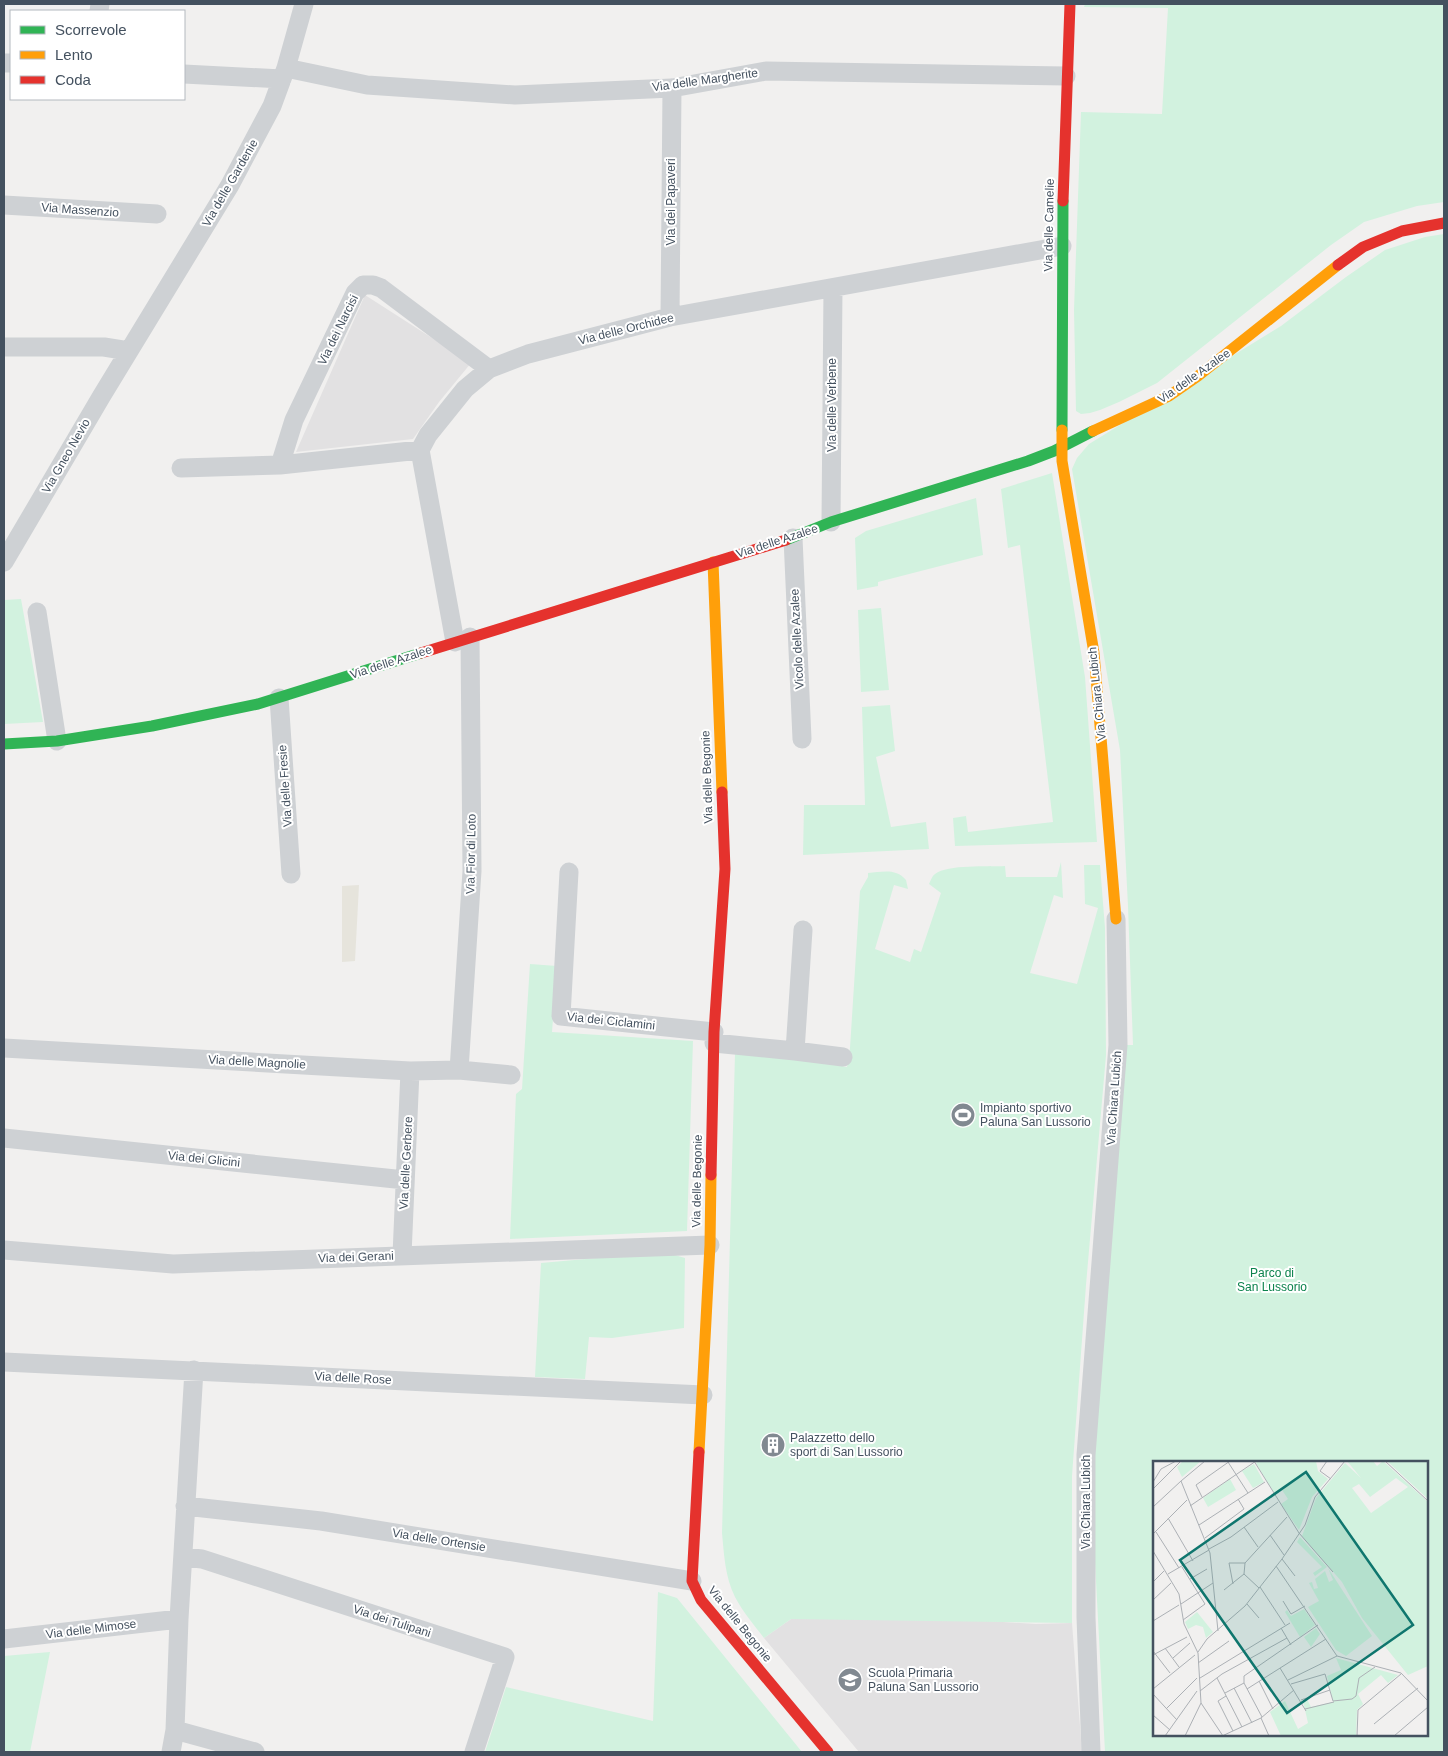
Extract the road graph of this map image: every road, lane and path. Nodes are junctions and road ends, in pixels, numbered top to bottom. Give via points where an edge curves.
1 (304, 4) edge
2 (1070, 4) edge
3 (185, 74) edge
4 (284, 74) junction
5 (1066, 76) junction
6 (672, 88) junction
7 (4, 205) edge
8 (157, 214) dead end
9 (1444, 223) edge
10 (1062, 246) junction
11 (833, 288) junction
12 (670, 316) junction
13 (4, 347) edge
14 (129, 351) junction
15 (489, 370) junction
16 (1062, 446) junction
17 (420, 450) junction
18 (280, 464) junction
19 (182, 468) dead end
20 (831, 522) junction
21 (793, 538) junction
22 (4, 562) edge
23 (713, 562) junction
24 (37, 612) dead end
25 (463, 639) junction
26 (278, 698) junction
27 (802, 739) dead end
28 (57, 742) junction
29 (4, 744) edge
30 (569, 872) dead end
31 (291, 874) dead end
32 (1116, 919) joint
33 (803, 930) dead end
34 (714, 1038) junction
35 (4, 1048) edge
36 (795, 1050) junction
37 (844, 1057) dead end
38 (459, 1070) junction
39 (410, 1071) junction
40 (511, 1075) dead end
41 (4, 1138) edge
42 (405, 1180) junction
43 (710, 1245) junction
44 (4, 1250) edge
45 (402, 1255) junction
46 (4, 1362) edge
47 (194, 1370) junction
48 (703, 1395) junction
49 (186, 1506) junction
50 (183, 1557) junction
51 (692, 1581) junction
52 (179, 1619) junction
53 (4, 1640) edge
54 (175, 1730) junction
55 (172, 1752) edge
56 (255, 1752) edge
57 (474, 1752) edge
58 (828, 1752) edge
59 (1091, 1752) edge

1 - 4 street, Via delle Gardenie
2 - 5 street, Via delle Camelie
3 - 4 street, Via delle Margherite
4 - 6 street, Via delle Margherite via 367,85 515,95
4 - 14 street, Via delle Gardenie via 272,106 230,185
5 - 6 street, Via delle Margherite via 766,71
5 - 10 street, Via delle Camelie
6 - 12 street, Via dei Papaveri
7 - 8 street, Via Massenzio
9 - 16 street, Via delle Azalee via 1402,231 1363,247 1169,396
10 - 11 street, Via delle Orchidee
10 - 16 street, Via delle Camelie
11 - 12 street, Via delle Orchidee
11 - 20 street, Via delle Verbene
12 - 15 street, Via delle Orchidee via 528,354
13 - 14 street via 104,347
14 - 22 street, Via Gneo Nevio
15 - 17 street, Via delle Orchidee via 466,389 428,435
15 - 18 street, Via dei Narcisi via 380,288 363,285 355,293 294,420
16 - 20 street, Via delle Azalee via 1028,461
16 - 32 street, Via Chiara Lubich via 1094,653
17 - 18 street
17 - 25 street
18 - 19 street
20 - 21 street, Via delle Azalee
21 - 23 street, Via delle Azalee
21 - 27 street, Vicolo delle Azalee
23 - 25 street, Via delle Azalee
23 - 34 street, Via delle Begonie via 725,869
24 - 28 street
25 - 26 street, Via delle Azalee
25 - 38 street, Via Fior di Loto via 472,871
26 - 28 street, Via delle Azalee via 162,724
26 - 31 street, Via delle Fresie
28 - 29 street, Via delle Azalee
30 - 34 street, Via dei Ciclamini via 561,1016
32 - 59 street, Via Chiara Lubich via 1118,1045 1086,1455 1086,1617
33 - 36 street
34 - 36 street, Via dei Ciclamini
34 - 43 street, Via delle Begonie
35 - 39 street, Via delle Magnolie
36 - 37 street, Via dei Ciclamini
38 - 39 street, Via delle Magnolie
38 - 40 street, Via delle Magnolie
39 - 42 street, Via delle Gerbere
41 - 42 street, Via dei Glicini
42 - 45 street, Via delle Gerbere
43 - 45 street, Via dei Gerani
43 - 48 street, Via delle Begonie
44 - 45 street, Via dei Gerani via 173,1264
46 - 47 street, Via delle Rose
47 - 48 street, Via delle Rose
47 - 49 street
48 - 51 street, Via delle Begonie
49 - 50 street
49 - 51 street, Via delle Ortensie via 321,1520
50 - 52 street
50 - 57 street, Via dei Tulipani via 202,1559 505,1657
51 - 58 street, Via delle Begonie via 701,1600
52 - 53 street, Via delle Mimose
52 - 54 street
54 - 55 street
54 - 56 street

